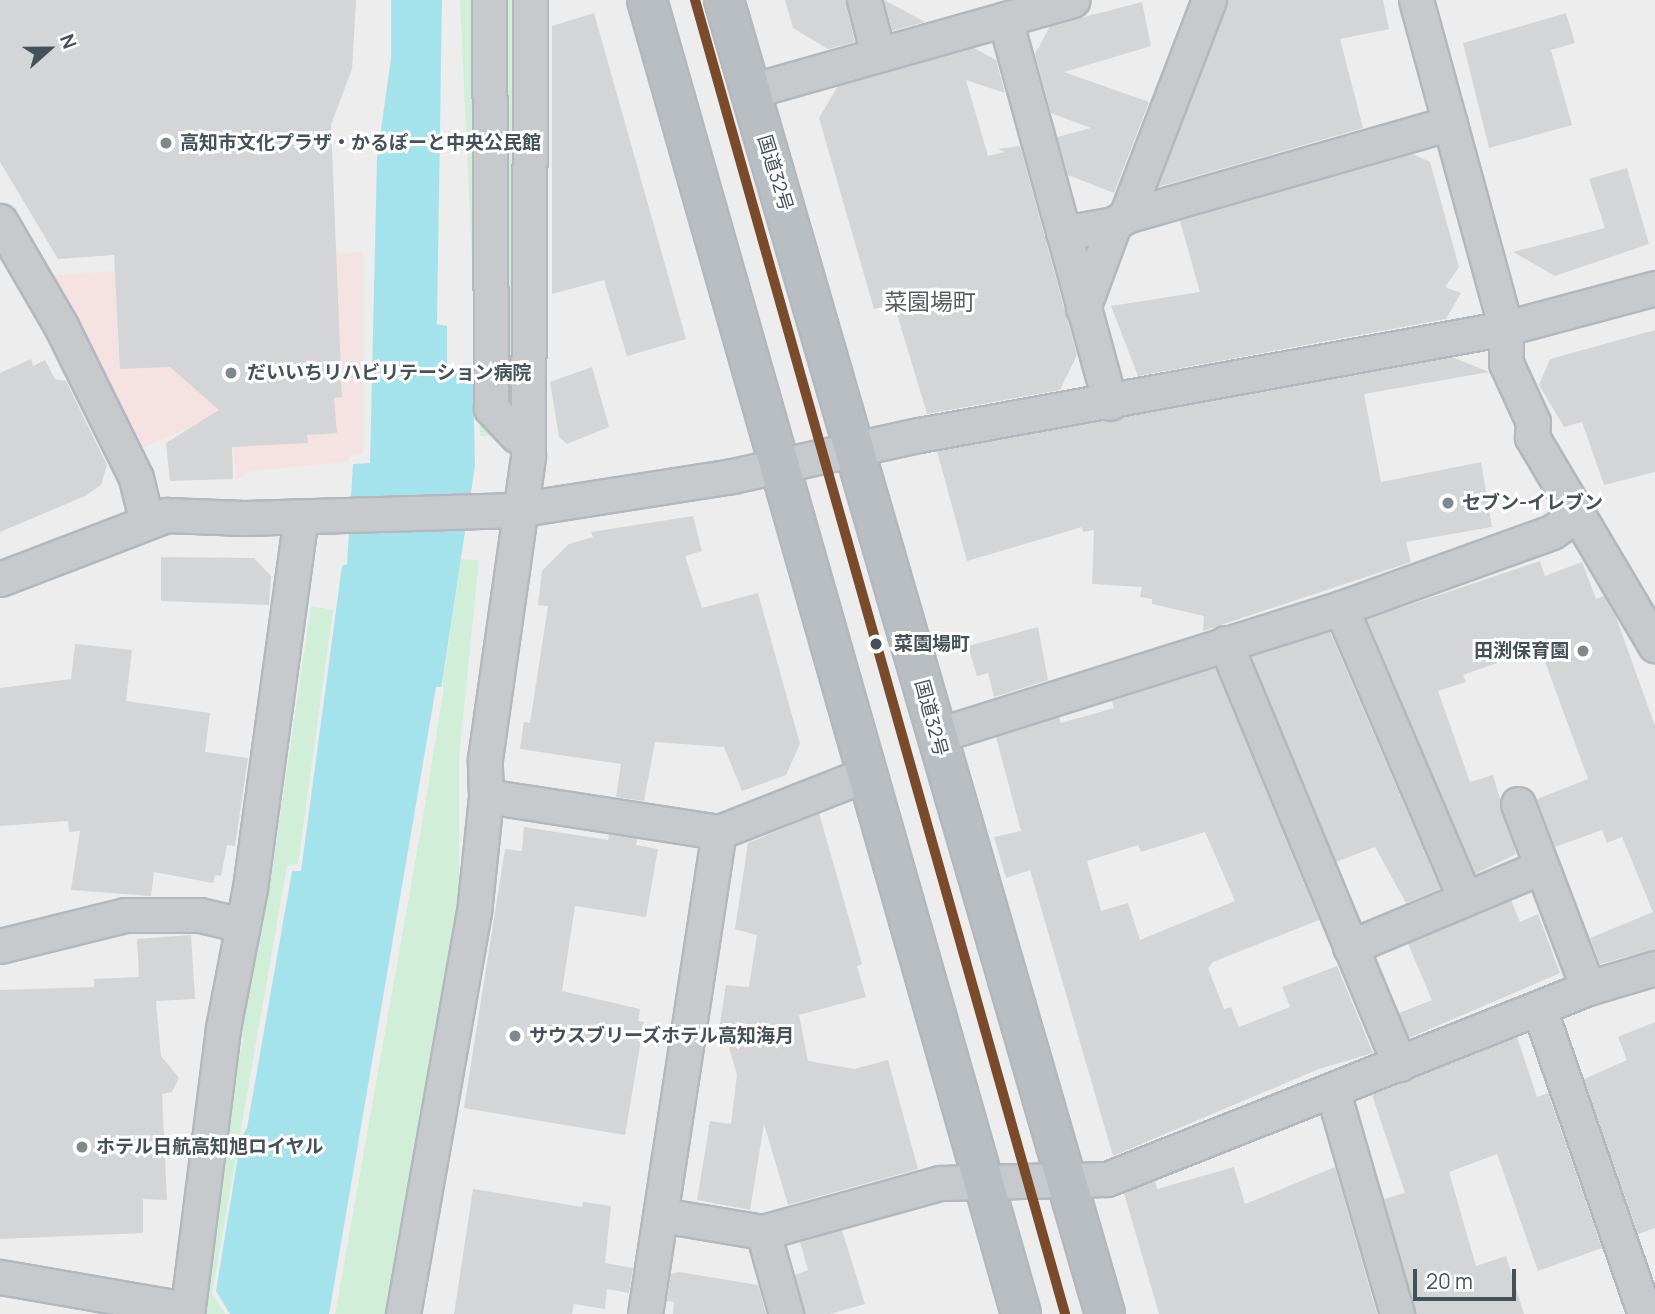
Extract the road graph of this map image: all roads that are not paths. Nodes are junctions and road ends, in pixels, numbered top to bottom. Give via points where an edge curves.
1 (489, 0) edge
2 (530, 0) edge
3 (647, 0) edge
4 (724, 0) edge
5 (864, 0) edge
6 (1072, 0) edge
7 (1209, 0) edge
8 (1416, 0) edge
9 (1005, 19) junction
10 (878, 54) junction
11 (751, 91) junction
12 (1450, 122) junction
13 (1120, 220) junction
14 (0, 221) edge
15 (1063, 233) junction
16 (1655, 288) edge
17 (1083, 308) junction
18 (1506, 328) junction
19 (1110, 402) junction
20 (517, 436) dead end
21 (858, 448) junction
22 (782, 465) junction
23 (516, 510) junction
24 (301, 516) junction
25 (1575, 516) junction
26 (146, 519) junction
27 (0, 579) edge
28 (1341, 608) junction
29 (1225, 643) junction
30 (1655, 645) edge
31 (935, 736) junction
32 (867, 774) junction
33 (486, 796) junction
34 (1518, 804) dead end
35 (719, 832) junction
36 (1541, 867) junction
37 (1465, 900) junction
38 (242, 925) junction
39 (0, 946) edge
40 (1350, 947) junction
41 (1655, 968) edge
42 (1588, 989) junction
43 (1539, 1008) junction
44 (1399, 1065) junction
45 (1333, 1092) junction
46 (984, 1180) junction
47 (1068, 1184) junction
48 (661, 1215) junction
49 (763, 1233) junction
50 (0, 1277) edge
51 (187, 1312) edge
52 (403, 1314) edge
53 (645, 1314) edge
54 (786, 1314) edge
55 (1021, 1314) edge
56 (1105, 1314) edge
57 (1397, 1314) edge
58 (1646, 1314) edge

1 - 20 street via 491,408
2 - 23 street via 528,455
3 - 22 highway
4 - 11 highway, 国道32号
5 - 10 street
6 - 9 street
7 - 13 street
8 - 12 street
9 - 10 street
9 - 15 street
10 - 11 street
11 - 21 highway, 国道32号
12 - 13 street
12 - 18 street
13 - 15 street
13 - 17 street
14 - 26 street via 61,326 136,478
15 - 17 street
16 - 18 street
17 - 19 street
18 - 19 street
18 - 25 street via 1506,363 1533,422 1532,437
19 - 21 street
21 - 22 street
21 - 31 highway, 国道32号
22 - 23 street
22 - 32 highway
23 - 24 street
23 - 33 street via 485,759
24 - 26 street
24 - 38 street
25 - 28 street via 1552,533
25 - 30 street
26 - 27 street
28 - 29 street
28 - 37 street
29 - 31 street
29 - 40 street
31 - 47 highway, 国道32号
32 - 35 street
32 - 46 highway
33 - 35 street
33 - 52 street via 474,914
34 - 36 street
35 - 48 street
36 - 37 street
36 - 42 street
37 - 40 street
38 - 39 street via 200,915 124,915
38 - 51 street via 223,1028
40 - 44 street
41 - 42 street
42 - 43 street
43 - 44 street
43 - 58 street
44 - 45 street
45 - 47 street via 1118,1176
45 - 57 street
46 - 47 street
46 - 49 street via 940,1183
46 - 55 highway
47 - 56 highway, 国道32号
48 - 49 street
48 - 53 street
49 - 54 street
50 - 51 street

